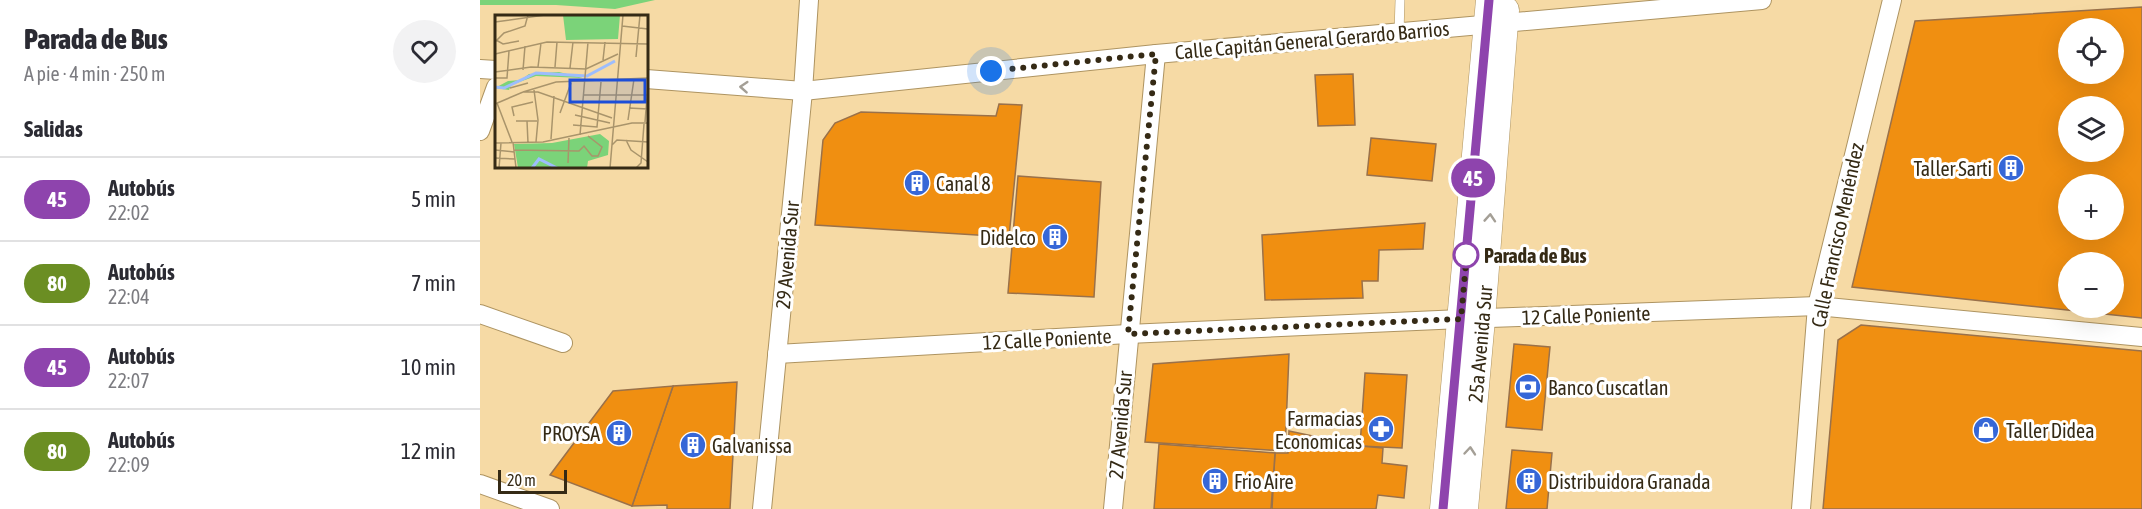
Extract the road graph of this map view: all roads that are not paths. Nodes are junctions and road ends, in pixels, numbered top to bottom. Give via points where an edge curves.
1 (809, 0) edge
2 (1400, 0) edge
3 (1762, 0) edge
4 (1892, 0) edge
5 (1704, 2) edge
6 (1497, 11) edge
7 (1399, 33) junction
8 (1156, 54) junction
9 (480, 69) edge
10 (495, 70) edge
11 (648, 79) edge
12 (495, 90) edge
13 (802, 91) junction
14 (480, 131) edge
15 (1817, 306) junction
16 (480, 314) edge
17 (1472, 319) junction
18 (1128, 334) junction
19 (2142, 337) edge
20 (563, 343) dead end
21 (777, 354) junction
22 (480, 484) edge
23 (550, 509) edge
24 (762, 509) edge
25 (1113, 509) edge
26 (1443, 509) edge
27 (1465, 509) edge
28 (1801, 509) edge

1 - 13 street, 29 Avenida Sur
2 - 7 lane
3 - 5 street, Calle Capitán General Gerardo Barrios
4 - 15 street, Calle Francisco Menéndez
5 - 6 street, Calle Capitán General Gerardo Barrios
6 - 7 street, Calle Capitán General Gerardo Barrios
6 - 17 street, 25a Avenida Sur
7 - 8 street, Calle Capitán General Gerardo Barrios
8 - 13 street, Calle Capitán General Gerardo Barrios
8 - 18 street, 27 Avenida Sur
9 - 10 street
13 -> 11 street, Calle Capitán General Gerardo Barrios
12 - 14 street
13 - 21 street, 29 Avenida Sur
15 - 17 street, 12 Calle Poniente
15 - 19 street, 12 Calle Poniente
15 - 28 street, Calle Francisco Menéndez
16 - 20 street
17 - 18 street, 12 Calle Poniente
17 - 26 street, 25a Avenida Sur
27 -> 17 street, 25a Avenida Sur
18 - 21 street, 12 Calle Poniente
18 - 25 street, 27 Avenida Sur
21 - 24 street, 29 Avenida Sur
22 - 23 street

